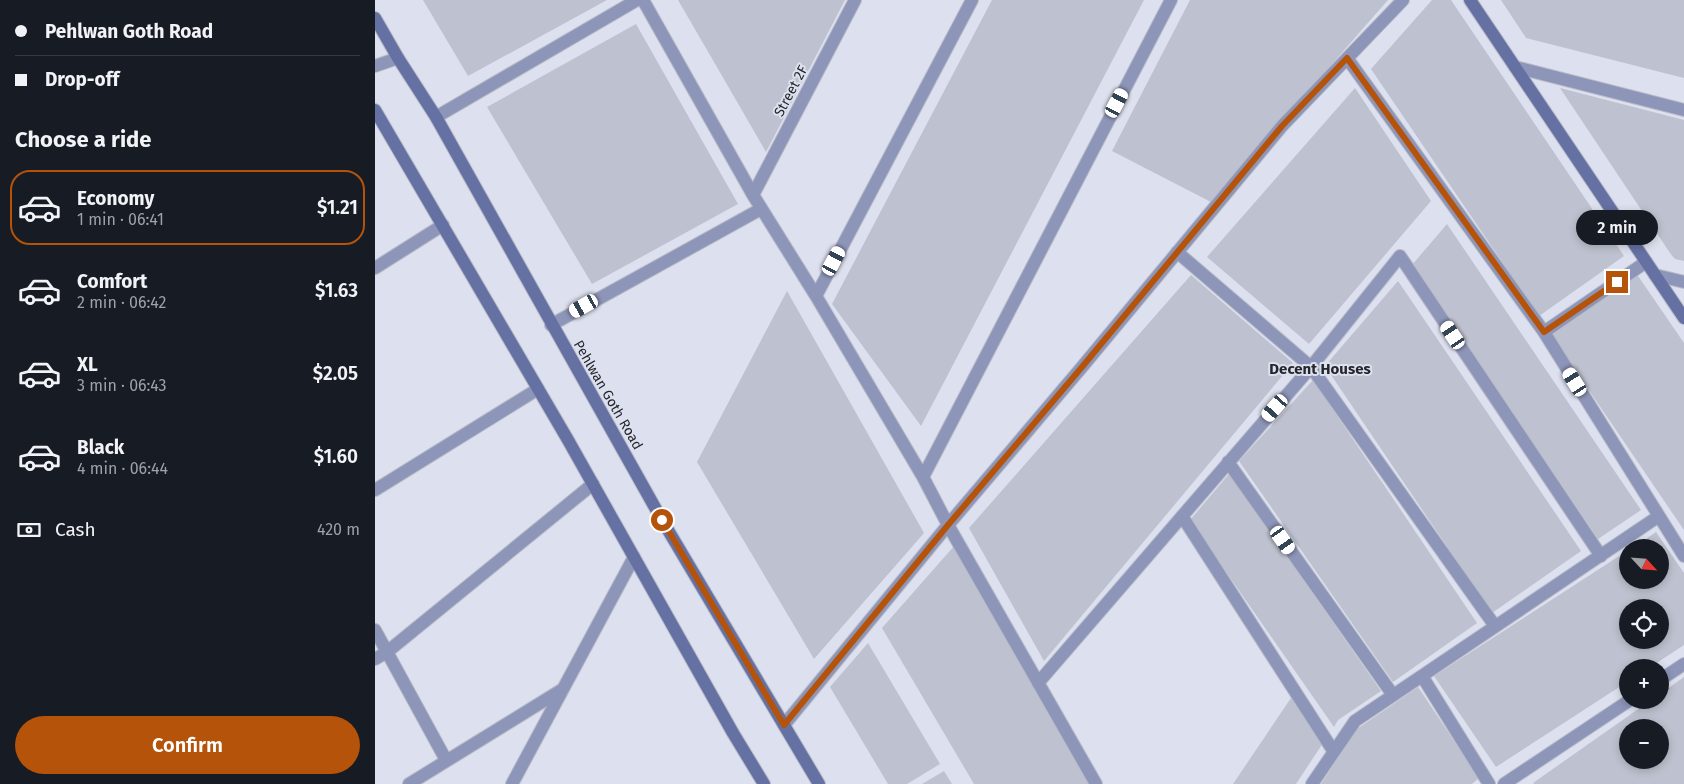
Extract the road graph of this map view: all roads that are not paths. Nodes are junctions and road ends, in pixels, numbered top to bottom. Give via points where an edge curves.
1 (637, 0) edge
2 (643, 0) edge
3 (855, 0) edge
4 (972, 0) edge
5 (1171, 0) edge
6 (1403, 0) edge
7 (1470, 0) edge
8 (375, 18) edge
9 (398, 58) junction
10 (1347, 58) junction
11 (375, 66) edge
12 (1515, 67) junction
13 (375, 110) edge
14 (1684, 110) edge
15 (436, 116) junction
16 (753, 195) junction
17 (761, 209) junction
18 (443, 225) junction
19 (1177, 252) junction
20 (1646, 262) junction
21 (375, 268) edge
22 (1655, 275) junction
23 (1684, 282) edge
24 (816, 296) junction
25 (1684, 318) edge
26 (551, 325) junction
27 (1544, 332) junction
28 (1311, 367) junction
29 (538, 389) junction
30 (1228, 462) junction
31 (923, 477) junction
32 (593, 484) junction
33 (375, 490) edge
34 (1182, 516) junction
35 (1659, 516) junction
36 (948, 525) junction
37 (1601, 556) junction
38 (1684, 556) edge
39 (634, 557) junction
40 (1495, 626) junction
41 (375, 630) edge
42 (387, 652) junction
43 (375, 659) edge
44 (1684, 664) edge
45 (1669, 674) edge
46 (1422, 676) junction
47 (1038, 683) junction
48 (563, 689) junction
49 (1393, 695) junction
50 (1619, 707) edge
51 (784, 725) junction
52 (1334, 752) junction
53 (446, 760) junction
54 (409, 784) edge
55 (512, 784) edge
56 (764, 784) edge
57 (819, 784) edge
58 (1096, 784) edge
59 (1312, 784) edge
60 (1489, 784) edge
61 (1504, 784) edge

1 - 15 street
2 - 16 street
3 - 16 street, Street 2F
4 - 24 street
5 - 31 street
6 - 10 street
7 - 12 main road
8 - 9 main road, Pehlwan Goth Road
9 - 11 street
9 - 15 main road, Pehlwan Goth Road
10 - 19 street via 1282,126
10 - 27 street
12 - 14 street
12 - 20 main road
13 - 18 main road
15 - 26 main road, Pehlwan Goth Road
16 - 17 street
17 - 24 street
17 - 26 street
18 - 21 street
18 - 29 main road
19 - 28 street
19 - 36 street
20 - 22 main road
20 - 27 street
22 - 23 street
22 - 25 main road
24 - 31 street
26 - 51 main road, Pehlwan Goth Road
27 - 35 street
28 - 30 street
28 - 37 street via 1400,256
28 - 40 street
29 - 32 main road
29 - 33 street
30 - 34 street
30 - 49 street
31 - 36 street
32 - 39 main road
32 - 42 street
34 - 47 street
34 - 52 street
35 - 37 street
35 - 38 street
36 - 47 street
36 - 51 street
37 - 40 street
39 - 48 street
39 - 56 main road
40 - 46 street
41 - 42 street
42 - 43 street
42 - 53 street
44 - 45 street
46 - 49 street
46 - 60 street
47 - 58 street
48 - 53 street
48 - 55 street
49 - 52 street via 1355,721
50 - 61 street
51 - 57 main road, Pehlwan Goth Road
52 - 59 street
53 - 54 street

